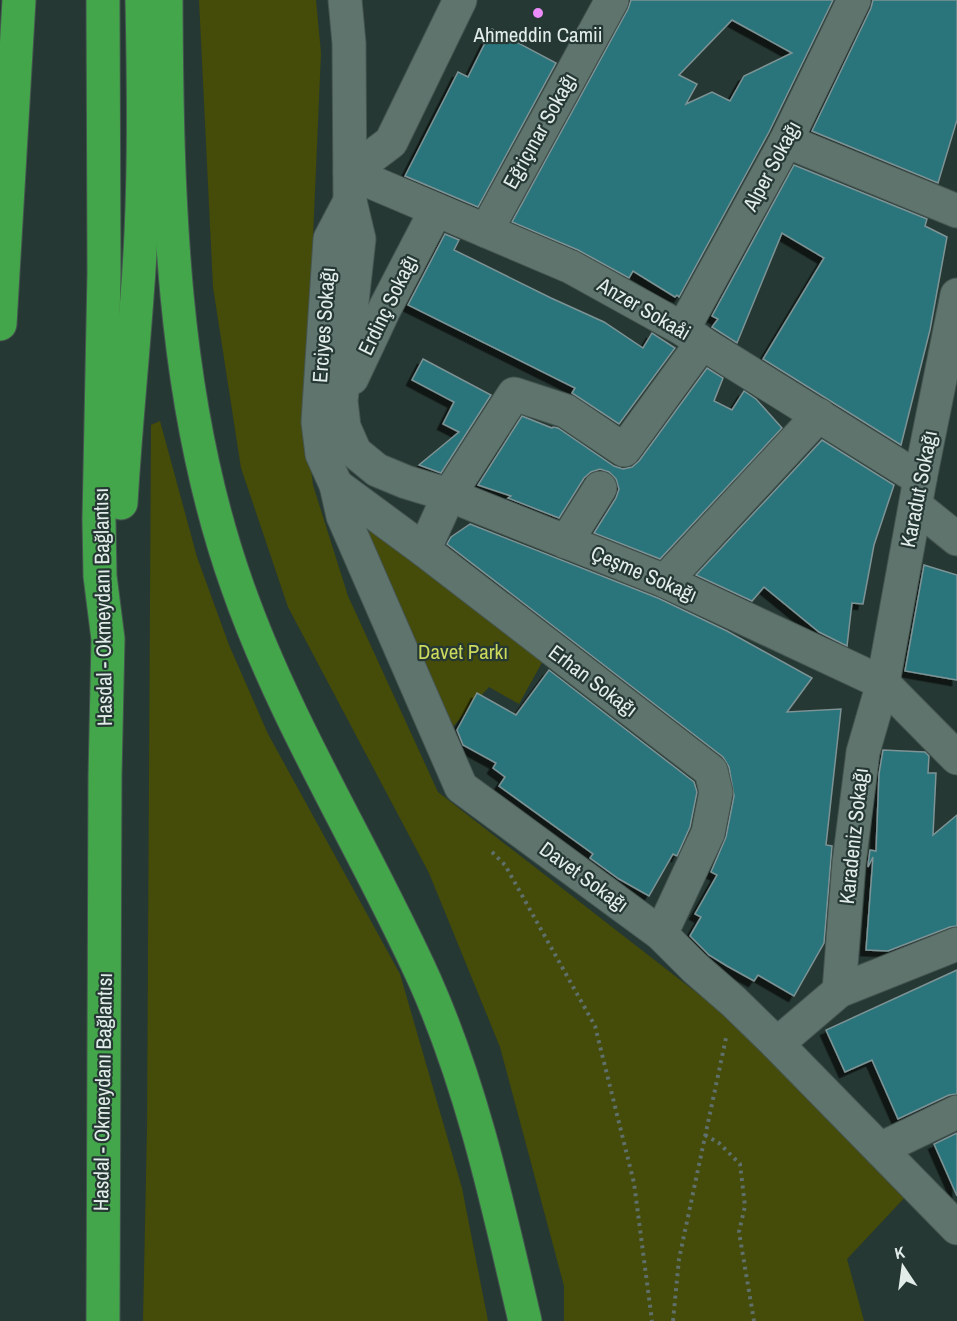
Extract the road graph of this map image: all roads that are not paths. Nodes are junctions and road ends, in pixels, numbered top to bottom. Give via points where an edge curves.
1 (19, 0) edge
2 (103, 0) edge
3 (142, 0) edge
4 (166, 0) edge
5 (345, 0) edge
6 (460, 0) edge
7 (612, 0) edge
8 (854, 0) edge
9 (786, 141) junction
10 (350, 187) junction
11 (436, 210) junction
12 (957, 211) edge
13 (486, 231) junction
14 (957, 295) edge
15 (0, 324) edge
16 (692, 336) junction
17 (341, 401) junction
18 (819, 415) junction
19 (322, 454) joint
20 (336, 485) junction
21 (600, 488) dead end
22 (918, 492) junction
23 (449, 495) junction
24 (957, 539) edge
25 (566, 542) junction
26 (424, 550) junction
27 (665, 581) junction
28 (108, 639) junction
29 (883, 683) junction
30 (957, 758) edge
31 (661, 934) junction
32 (957, 945) edge
33 (839, 991) junction
34 (777, 1044) junction
35 (957, 1112) edge
36 (880, 1149) junction
37 (957, 1228) edge
38 (103, 1321) edge
39 (525, 1321) edge

1 - 15 highway
2 - 28 highway, Hasdal - Okmeydanı Bağlantısı via 104,273 99,531
3 - 28 highway via 138,296
4 - 39 highway via 172,225 183,352 214,509 264,658 387,902 456,1060 484,1150
5 - 10 street, Erciyes Sokağı
6 - 10 street via 390,142
7 - 13 street, Eğriçınar Sokağı
8 - 9 street, Alper Sokağı
9 - 12 street
9 - 16 street, Alper Sokağı
10 - 11 street, Anzer Sokaåi
10 - 17 street, Erciyes Sokağı via 359,240
10 - 19 street, Erciyes Sokağı via 330,239 318,423
11 - 13 street, Anzer Sokaåi
11 - 17 street, Erdinç Sokağı
13 - 16 street, Anzer Sokaåi via 571,267
14 - 22 street, Karadut Sokağı
16 - 18 street, Anzer Sokaåi
16 - 23 street, Alper Sokağı via 624,450 566,411 514,394
17 - 23 street, Çeşme Sokağı via 344,427 356,452 377,470
18 - 22 street, Anzer Sokaåi
18 - 27 street
19 - 20 street, Davet Sokağı
20 - 26 street, Erhan Sokağı
20 - 31 street, Davet Sokağı via 343,516 461,787
21 - 25 street
22 - 24 street, Anzer Sokaåi
22 - 29 street, Karadut Sokağı
23 - 25 street, Çeşme Sokağı
23 - 26 street
25 - 27 street, Çeşme Sokağı
26 - 31 street, Erhan Sokağı via 711,771 716,792 708,833
27 - 29 street, Çeşme Sokağı
28 - 38 highway, Hasdal - Okmeydanı Bağlantısı
29 - 30 street, Çeşme Sokağı
29 - 33 street, Karadeniz Sokağı via 862,752
31 - 34 street, Davet Sokağı
32 - 33 street
33 - 34 street
34 - 36 street, Davet Sokağı
35 - 36 street
36 - 37 street, Davet Sokağı

